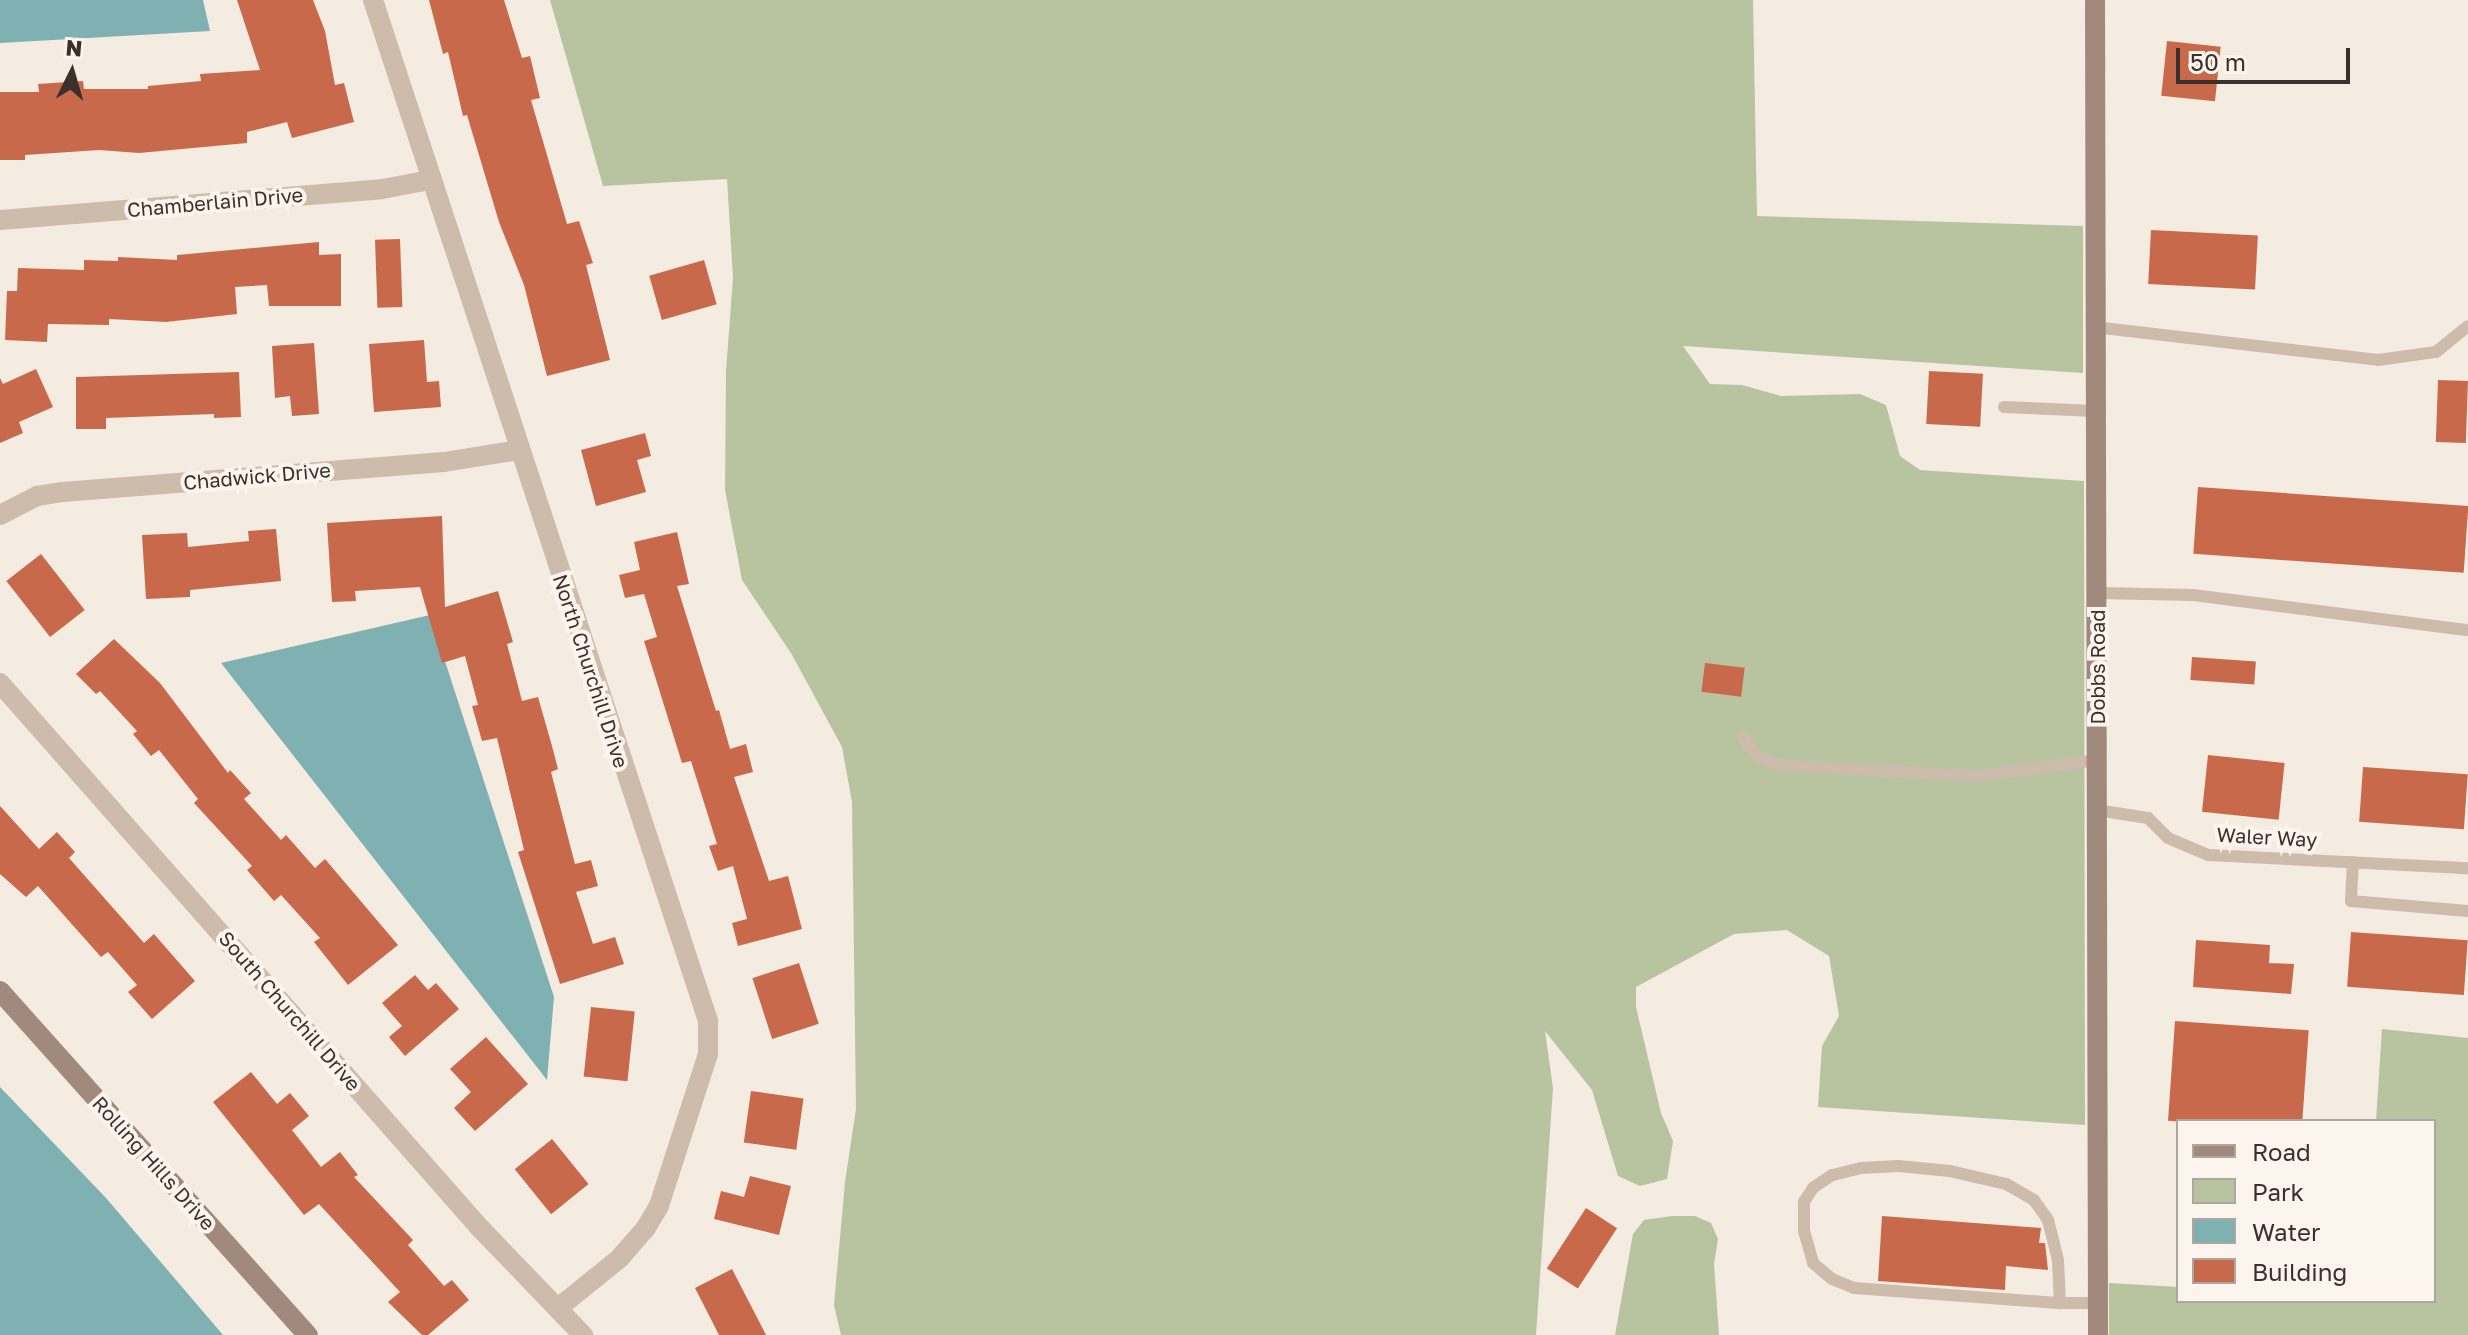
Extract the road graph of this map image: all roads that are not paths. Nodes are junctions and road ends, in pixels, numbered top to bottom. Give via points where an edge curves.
1 (373, 0) edge
2 (2095, 0) edge
3 (430, 180) junction
4 (0, 220) edge
5 (2468, 326) edge
6 (2094, 327) junction
7 (2004, 407) dead end
8 (2095, 411) junction
9 (519, 450) junction
10 (0, 515) edge
11 (2098, 593) junction
12 (2466, 630) edge
13 (0, 683) edge
14 (1742, 737) dead end
15 (2097, 760) junction
16 (2096, 810) junction
17 (2353, 862) junction
18 (2468, 868) edge
19 (2468, 911) edge
20 (0, 991) edge
21 (2060, 1303) junction
22 (2097, 1303) junction
23 (558, 1308) junction
24 (308, 1335) edge
25 (583, 1335) edge
26 (2098, 1335) edge

1 - 3 street, North Churchill Drive
2 - 6 street, Dobbs Road
3 - 4 street, Chamberlain Drive via 382,189
3 - 9 street, North Churchill Drive
5 - 6 lane via 2436,352 2378,360
6 - 8 street, Dobbs Road
7 - 8 lane
8 - 11 street, Dobbs Road
9 - 10 street, Chadwick Drive via 444,462 63,492 37,496
9 - 23 street, North Churchill Drive via 708,1021 708,1054 659,1206 620,1258
11 - 12 lane via 2193,595
11 - 15 street, Dobbs Road
13 - 23 street, South Churchill Drive via 480,1228
14 - 15 lane via 1757,756 1776,765 1979,776
15 - 16 street, Dobbs Road
16 - 17 lane, Waler Way via 2148,818 2168,838 2208,855
16 - 22 street, Dobbs Road
17 - 18 lane, Waler Way
17 - 19 lane via 2351,901
20 - 24 street, Rolling Hills Drive
21 - 21 lane via 1854,1288 1813,1263 1804,1231 1804,1202 1832,1175 1861,1168 1950,1171 2006,1184 2034,1200 2048,1220 2058,1260
21 - 22 lane
22 - 26 street, Dobbs Road
23 - 25 street, South Churchill Drive

